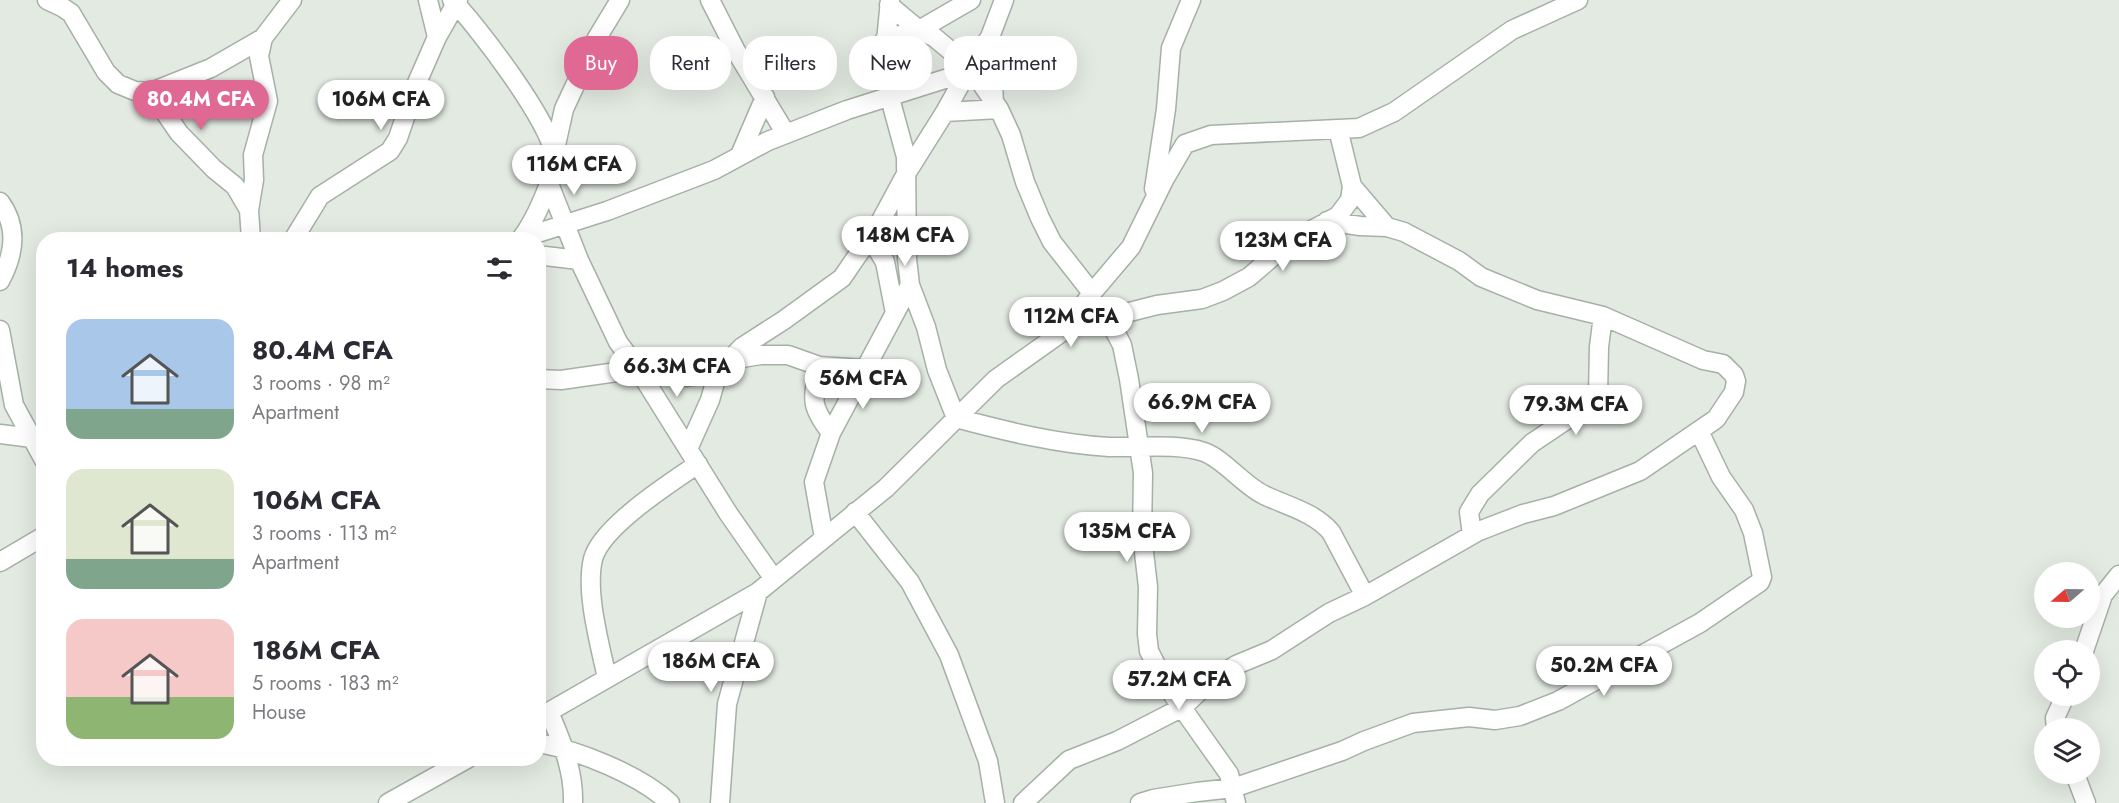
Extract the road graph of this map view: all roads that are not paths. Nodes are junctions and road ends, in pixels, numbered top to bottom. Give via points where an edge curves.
1 (47, 0) edge
2 (292, 0) edge
3 (428, 0) edge
4 (620, 0) edge
5 (710, 0) edge
6 (971, 0) edge
7 (1004, 0) edge
8 (1191, 0) edge
9 (1578, 0) edge
10 (455, 1) edge
11 (889, 2) edge
12 (919, 30) junction
13 (885, 36) edge
14 (896, 36) edge
15 (990, 36) edge
16 (437, 37) junction
17 (263, 38) junction
18 (944, 46) edge
19 (944, 78) edge
20 (889, 90) edge
21 (957, 90) edge
22 (984, 90) edge
23 (995, 90) edge
24 (152, 92) junction
25 (765, 97) junction
26 (890, 98) junction
27 (996, 106) junction
28 (945, 112) junction
29 (1338, 129) junction
30 (786, 134) junction
31 (554, 154) junction
32 (740, 155) junction
33 (906, 174) junction
34 (254, 180) junction
35 (548, 181) junction
36 (235, 186) junction
37 (1352, 186) junction
38 (0, 202) edge
39 (1151, 206) junction
40 (249, 210) junction
41 (1327, 221) junction
42 (566, 224) junction
43 (1387, 227) junction
44 (875, 230) junction
45 (906, 230) junction
46 (250, 232) edge
47 (298, 232) edge
48 (525, 232) edge
49 (542, 232) edge
50 (546, 256) edge
51 (579, 260) junction
52 (0, 281) edge
53 (909, 285) junction
54 (1092, 293) junction
55 (1078, 311) junction
56 (895, 313) junction
57 (1604, 316) junction
58 (1102, 319) junction
59 (773, 326) junction
60 (0, 330) edge
61 (788, 355) junction
62 (724, 366) junction
63 (819, 366) junction
64 (638, 369) junction
65 (864, 369) junction
66 (546, 379) edge
67 (956, 418) junction
68 (1699, 431) junction
69 (831, 433) junction
70 (0, 434) edge
71 (32, 438) junction
72 (36, 445) edge
73 (1137, 447) junction
74 (693, 457) junction
75 (855, 512) junction
76 (1472, 535) junction
77 (824, 538) junction
78 (36, 541) edge
79 (0, 562) edge
80 (2119, 575) edge
81 (774, 579) junction
82 (758, 592) junction
83 (1365, 596) junction
84 (2088, 640) edge
85 (607, 678) junction
86 (1207, 684) junction
87 (1168, 688) junction
88 (1183, 707) junction
89 (546, 714) edge
90 (546, 718) edge
91 (1155, 721) junction
92 (546, 745) edge
93 (564, 750) junction
94 (454, 766) edge
95 (2079, 784) edge
96 (1234, 796) edge
97 (388, 803) edge
98 (573, 803) edge
99 (670, 803) edge
100 (720, 803) edge
101 (995, 803) edge
102 (1023, 803) edge
103 (1140, 803) edge
104 (2086, 803) edge

1 - 24 street via 70,13 117,84
2 - 17 street
3 - 16 street
4 - 31 street via 597,38 564,109
5 - 25 street
6 - 12 street
7 - 15 street
8 - 39 street via 1171,48
9 - 29 street via 1512,30 1394,112 1359,128
10 - 16 street
10 - 31 street via 542,123
11 - 12 street
11 - 13 street
12 - 14 street
12 - 18 street
16 - 47 street via 390,151 320,196
17 - 24 street via 211,68
17 - 34 street via 259,56 268,101 253,156
19 - 26 street
20 - 26 street
21 - 28 street
22 - 27 street
23 - 27 street
24 - 36 street via 178,134
25 - 30 street
25 - 32 street
26 - 30 street
26 - 33 street via 906,157
27 - 28 street
27 - 54 street via 1052,242
28 - 33 street
29 - 37 street
29 - 39 street via 1211,135 1185,144
30 - 32 street
31 - 35 street
32 - 42 street via 714,170
33 - 44 street
33 - 45 street
34 - 36 street
34 - 40 street
35 - 42 street
35 - 48 street
36 - 40 street
37 - 41 street via 1350,200 1338,216
37 - 43 street
38 - 52 street via 12,231 13,248
39 - 54 street via 1131,247
40 - 46 street
41 - 43 street
41 - 58 street via 1291,241 1249,277 1223,291 1202,299
42 - 49 street
42 - 51 street
43 - 57 street via 1459,261 1481,278 1537,300
44 - 45 street
44 - 56 street
44 - 59 street via 842,278
45 - 53 street
50 - 51 street
51 - 64 street via 618,342
53 - 56 street
53 - 67 street
54 - 55 street
55 - 58 street
55 - 67 street via 1065,330 996,380
56 - 65 street
57 - 68 street via 1703,360 1723,364 1734,375 1734,392 1716,419
57 - 76 street via 1598,395 1532,443 1480,494 1469,512
58 - 73 street via 1113,328 1122,345
59 - 61 street
59 - 62 street via 742,347
60 - 71 street via 14,405
61 - 62 street via 761,355
61 - 63 street
62 - 64 street via 687,377
62 - 74 street
63 - 65 street
63 - 69 street via 814,408
64 - 66 street
64 - 74 street
65 - 69 street
67 - 73 street via 1048,438 1107,447
67 - 75 street
68 - 76 street via 1640,471
68 - 96 street via 1750,525 1761,564 1760,582 1700,623 1558,701 1495,720 1470,717 1413,723
69 - 77 street via 814,482
70 - 71 street
71 - 72 street
73 - 83 street via 1206,453 1262,494 1324,524
73 - 87 street via 1143,473 1142,534 1149,651
74 - 81 street
74 - 85 street via 614,528 599,544 592,560 591,590
75 - 77 street
75 - 101 street via 910,582 950,655 988,760
76 - 83 street
77 - 81 street
78 - 79 street
80 - 84 street via 2103,595
81 - 82 street
82 - 85 street
82 - 100 street via 727,704
83 - 86 street
85 - 89 street
86 - 87 street
86 - 88 street
87 - 88 street
87 - 91 street
88 - 91 street
88 - 96 street via 1229,774
90 - 93 street
91 - 102 street via 1069,760
92 - 93 street
93 - 98 street via 574,784
93 - 99 street via 641,782
94 - 97 street
95 - 104 street
96 - 103 street via 1175,795

